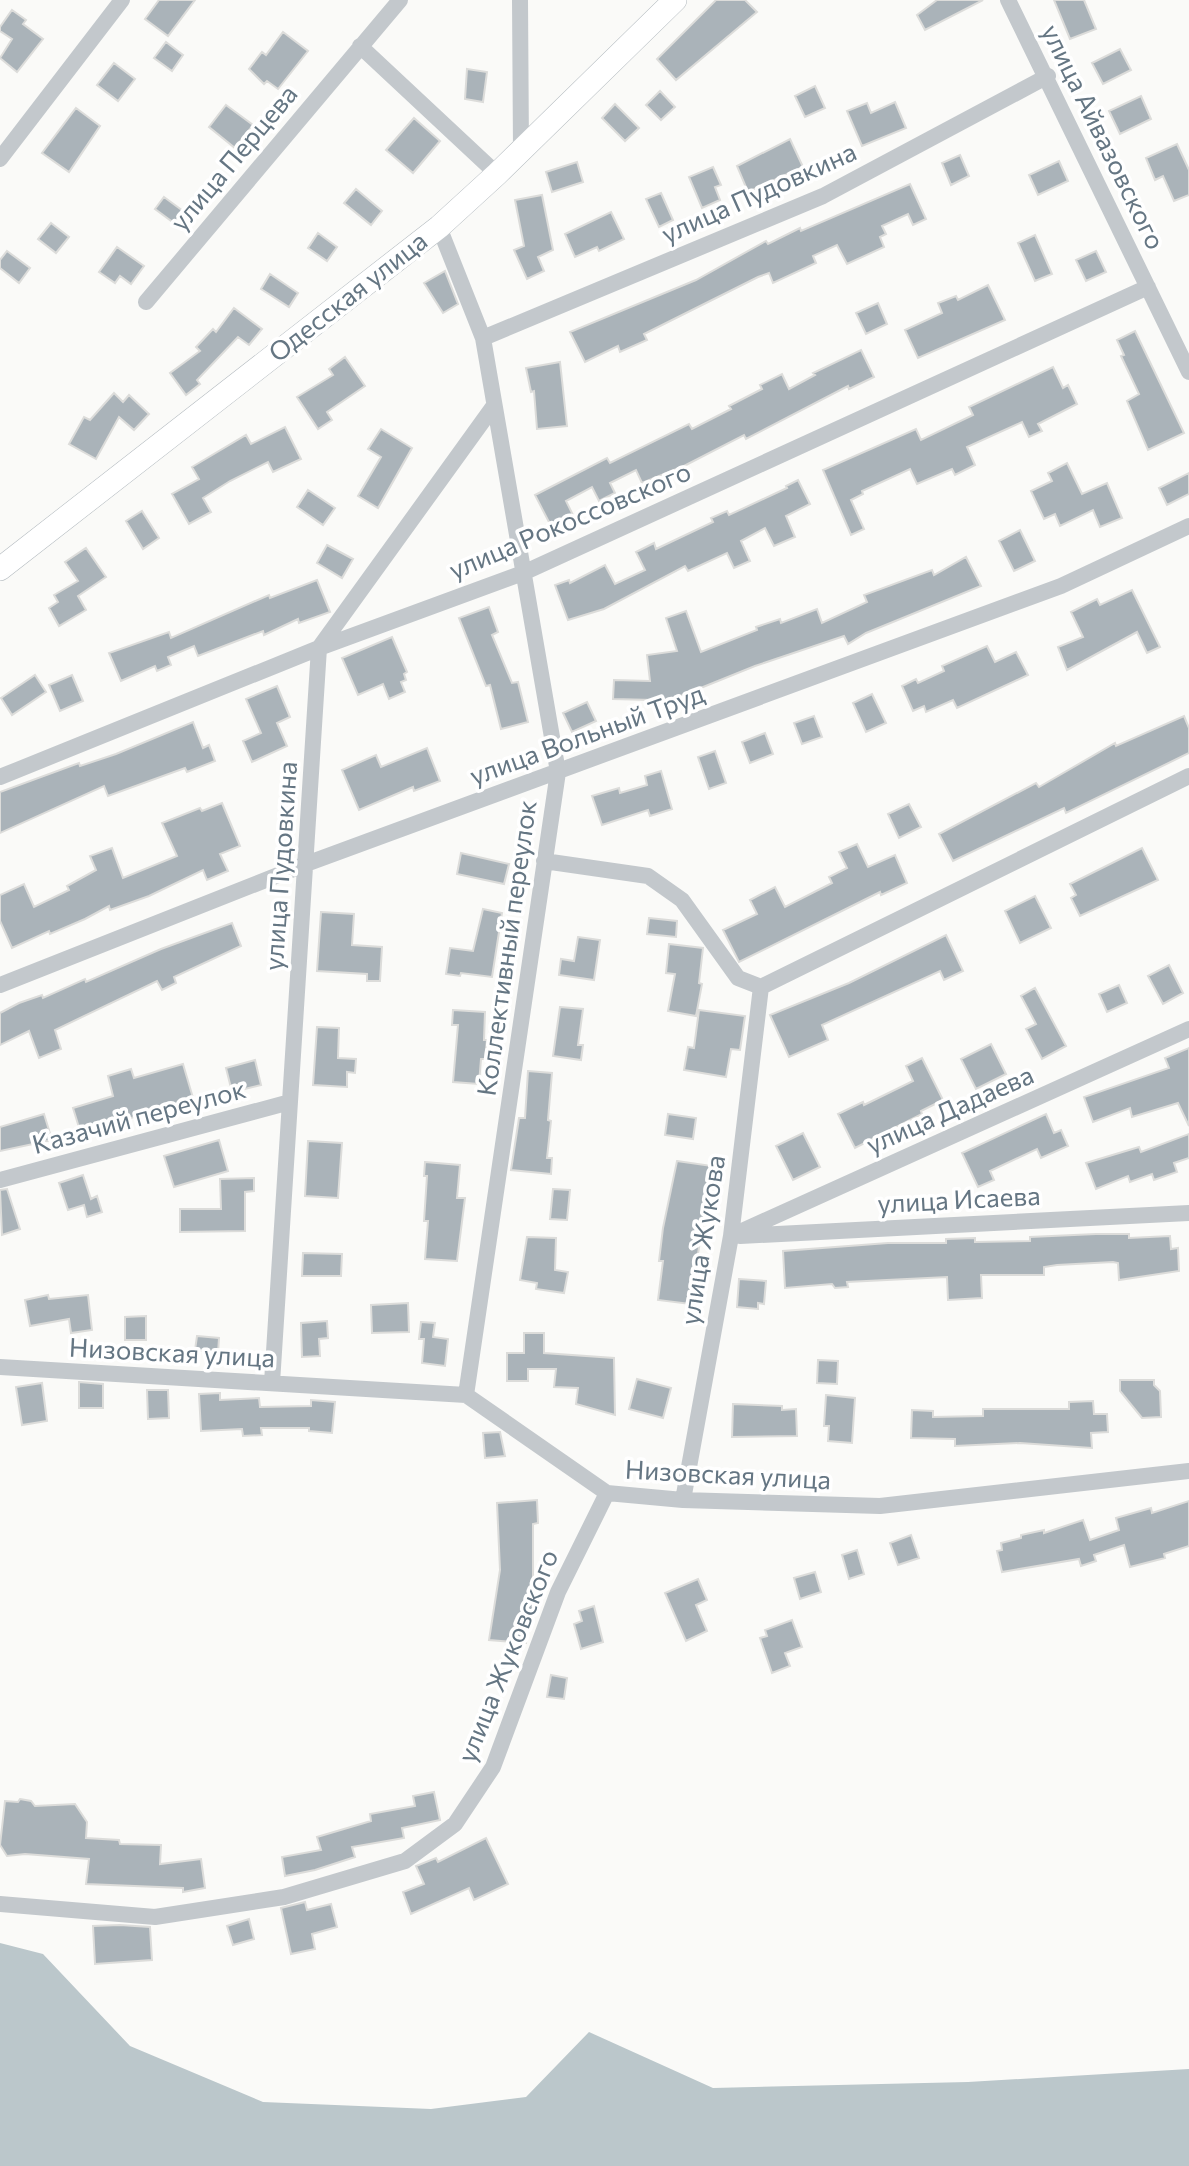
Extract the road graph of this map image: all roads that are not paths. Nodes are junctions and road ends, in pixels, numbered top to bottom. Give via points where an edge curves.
1 (122, 0) edge
2 (400, 0) edge
3 (520, 0) edge
4 (675, 0) edge
5 (1008, 0) edge
6 (360, 46) junction
7 (1048, 76) junction
8 (521, 150) junction
9 (0, 159) edge
10 (498, 174) junction
11 (439, 227) junction
12 (1148, 287) junction
13 (146, 302) dead end
14 (483, 338) junction
15 (1189, 372) edge
16 (493, 407) junction
17 (1189, 526) edge
18 (0, 569) edge
19 (523, 573) junction
20 (319, 648) junction
21 (558, 772) junction
22 (1189, 775) edge
23 (0, 777) edge
24 (544, 861) junction
25 (306, 864) junction
26 (0, 985) edge
27 (761, 987) junction
28 (1189, 1029) edge
29 (290, 1102) junction
30 (0, 1180) edge
31 (1189, 1213) edge
32 (731, 1236) junction
33 (0, 1367) edge
34 (272, 1384) junction
35 (466, 1395) junction
36 (1189, 1471) edge
37 (607, 1493) junction
38 (682, 1500) junction
39 (0, 1904) edge

1 - 9 street
2 - 6 street, улица Перцева
3 - 8 street
4 - 8 main road, Одесская улица
5 - 7 street, улица Айвазовского
6 - 10 street
6 - 13 street, улица Перцева
7 - 12 street, улица Айвазовского
7 - 14 street, улица Пудовкина via 823,196
8 - 10 main road, Одесская улица
10 - 11 main road, Одесская улица
11 - 14 street, Коллективный переулок
11 - 18 main road, Одесская улица
12 - 15 street, улица Айвазовского
12 - 19 street, улица Рокоссовского
14 - 16 street, Коллективный переулок
16 - 19 street, Коллективный переулок
16 - 20 street
17 - 21 street, улица Вольный Труд via 1061,586
19 - 20 street, улица Рокоссовского
19 - 21 street, Коллективный переулок
20 - 23 street, улица Рокоссовского
20 - 25 street, улица Пудовкина
21 - 24 street, Коллективный переулок
21 - 25 street, улица Вольный Труд
22 - 27 street
24 - 27 street via 648,876 682,900 738,978
24 - 35 street, Коллективный переулок
25 - 26 street, улица Вольный Труд
25 - 29 street, улица Пудовкина
27 - 32 street, улица Жукова
28 - 32 street, улица Дадаева
29 - 30 street, Казачий переулок
29 - 34 street, улица Пудовкина
31 - 32 street, улица Исаева
32 - 38 street, улица Жукова
33 - 34 street, Низовская улица
34 - 35 street, Низовская улица
35 - 37 street, Низовская улица
36 - 38 street, Низовская улица via 880,1506
37 - 38 street, Низовская улица
37 - 39 street, улица Жуковского via 558,1592 493,1767 455,1824 405,1861 284,1897 155,1917

